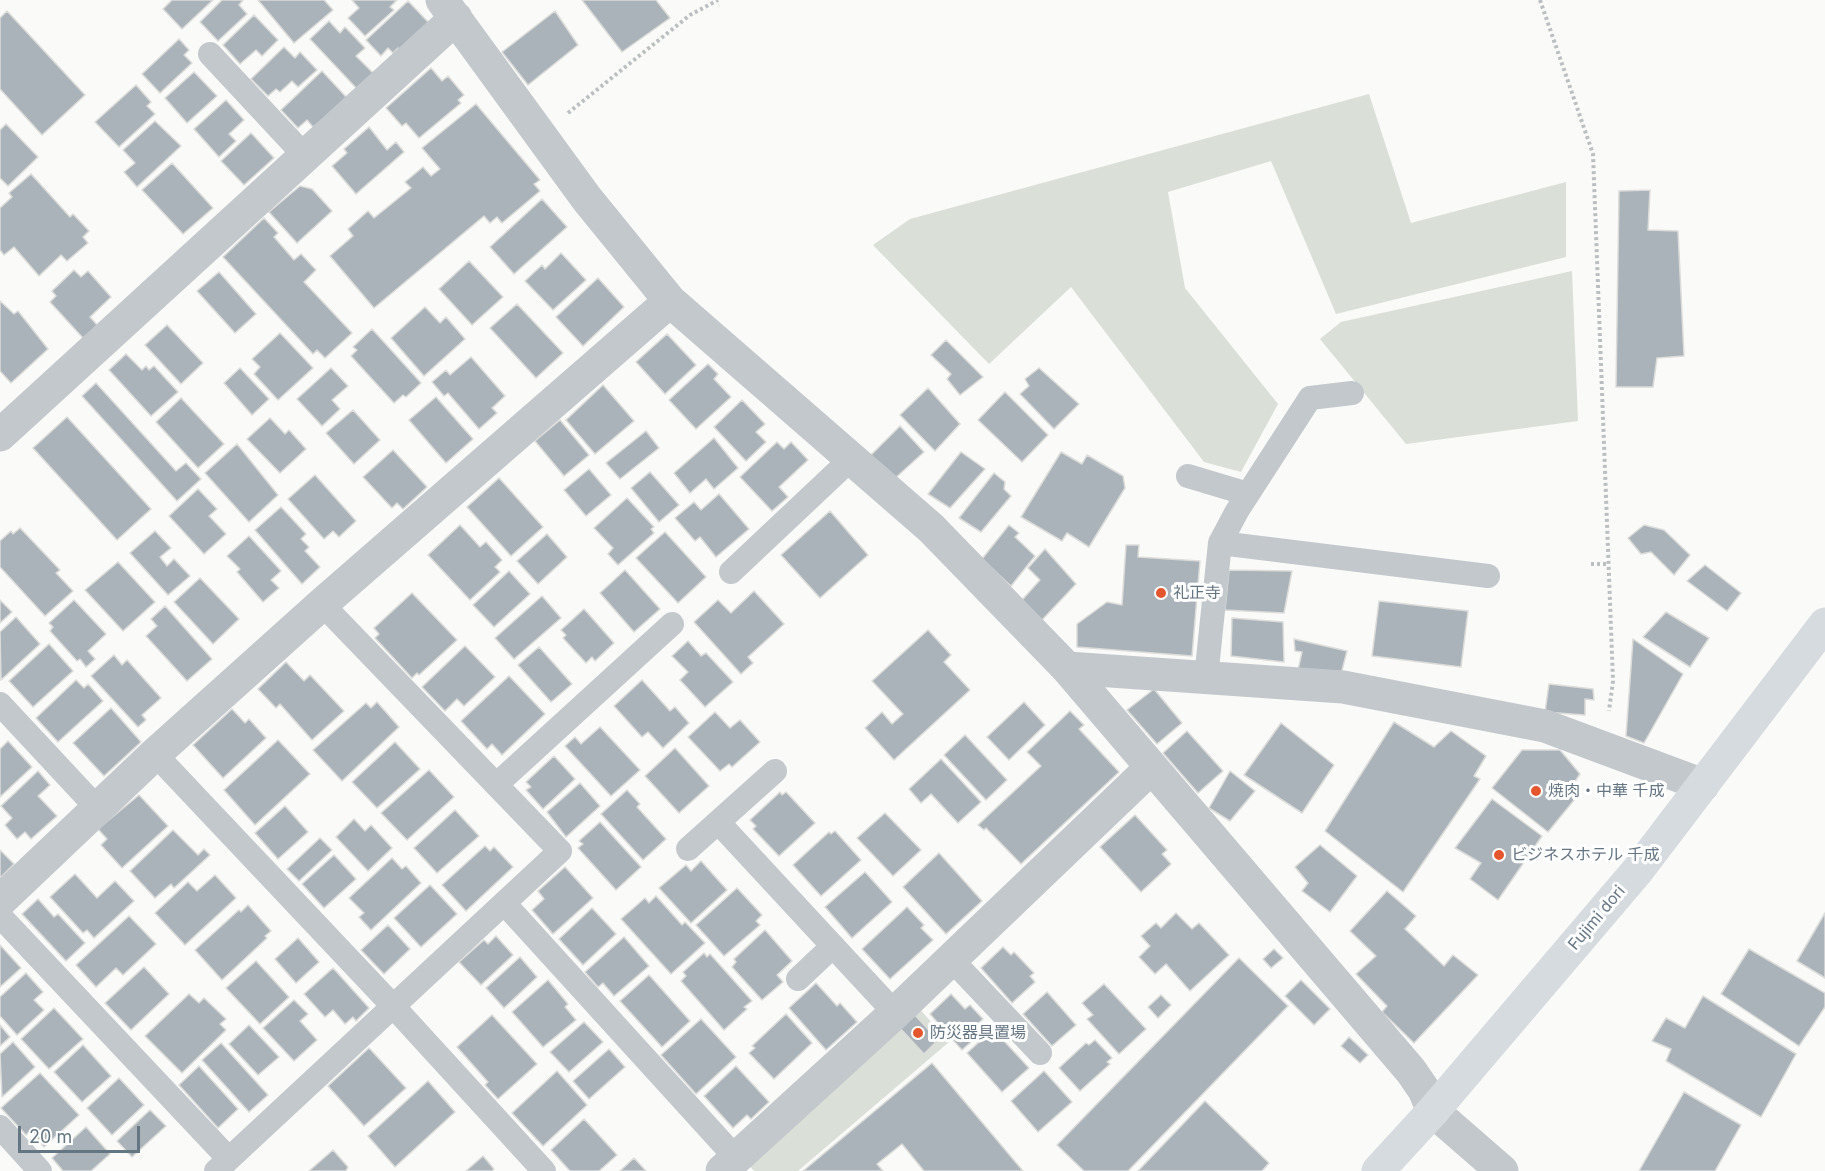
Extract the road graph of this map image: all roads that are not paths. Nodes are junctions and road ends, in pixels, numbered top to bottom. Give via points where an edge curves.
1 (449, 9) edge
2 (210, 54) dead end
3 (305, 156) junction
4 (670, 301) junction
5 (1352, 393) dead end
6 (0, 435) edge
7 (852, 458) junction
8 (1188, 476) dead end
9 (1248, 494) junction
10 (1220, 543) junction
11 (731, 572) dead end
12 (1488, 576) dead end
13 (322, 604) junction
14 (672, 624) dead end
15 (1825, 624) edge
16 (1067, 668) junction
17 (1206, 678) junction
18 (0, 704) edge
19 (155, 754) junction
20 (1151, 768) junction
21 (775, 771) dead end
22 (497, 784) junction
23 (1703, 785) junction
24 (97, 808) junction
25 (718, 822) junction
26 (688, 849) dead end
27 (0, 901) edge
28 (504, 903) junction
29 (0, 916) edge
30 (833, 946) junction
31 (951, 958) junction
32 (798, 979) dead end
33 (393, 1006) junction
34 (895, 1013) junction
35 (1040, 1053) dead end
36 (1433, 1111) junction
37 (0, 1127) edge
38 (729, 1164) edge
39 (223, 1165) edge
40 (40, 1171) edge
41 (543, 1171) edge
42 (1378, 1171) edge
43 (1502, 1171) edge

1 - 3 street
1 - 4 street via 587,200
2 - 3 lane
3 - 6 street
4 - 7 street
4 - 13 street
5 - 9 lane via 1310,398
7 - 11 lane
7 - 16 street via 931,528
8 - 9 lane
9 - 10 lane
10 - 12 lane
10 - 17 lane
13 - 19 street
13 - 22 lane
14 - 22 lane
15 - 23 main road, Fujimi dori
16 - 17 street
16 - 20 street
17 - 23 street via 1343,687 1545,726
18 - 24 lane
19 - 24 street
19 - 33 lane
20 - 31 street
20 - 36 street via 1411,1071
21 - 25 lane
22 - 28 lane via 560,851
23 - 36 main road, Fujimi dori via 1638,870
24 - 27 street
25 - 26 lane
25 - 30 lane
28 - 33 lane
28 - 38 lane
29 - 39 lane
30 - 32 lane
30 - 34 lane
31 - 34 street
31 - 35 lane
33 - 39 lane
33 - 41 lane
34 - 38 street
36 - 42 main road, Fujimi dori
36 - 43 street
37 - 40 lane

